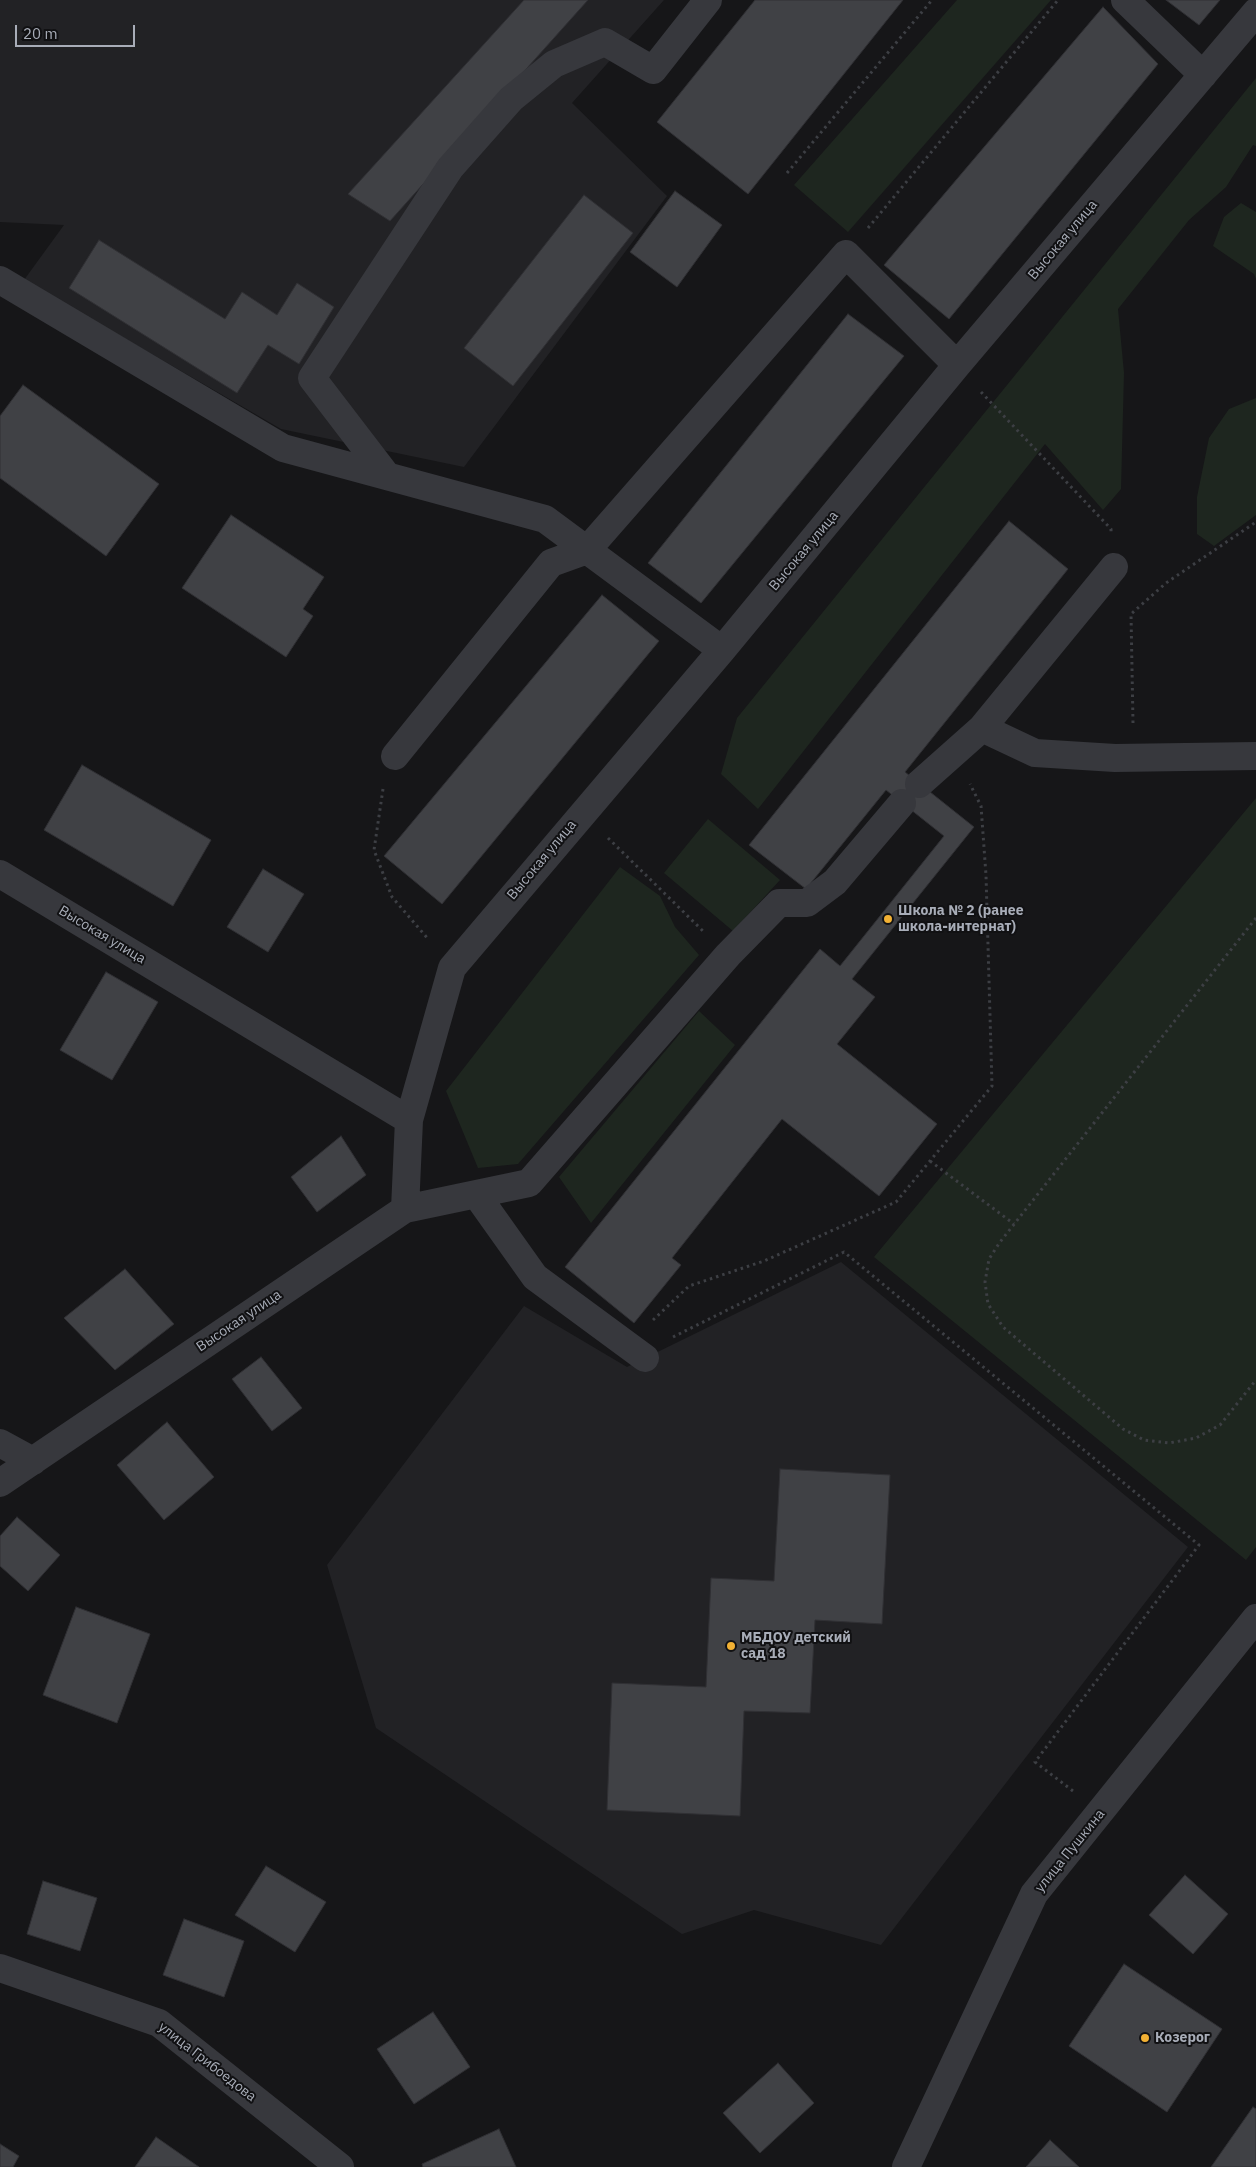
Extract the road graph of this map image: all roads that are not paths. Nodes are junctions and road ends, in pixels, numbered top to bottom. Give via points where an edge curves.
1 (708, 0) edge
2 (1125, 0) edge
3 (1256, 12) edge
4 (1203, 75) junction
5 (0, 280) edge
6 (957, 365) junction
7 (387, 476) junction
8 (587, 550) junction
9 (1114, 567) road end
10 (722, 650) junction
11 (982, 728) junction
12 (395, 756) road end
13 (1256, 756) edge
14 (0, 874) edge
15 (409, 1120) junction
16 (476, 1194) junction
17 (405, 1209) junction
18 (645, 1358) dead end
19 (0, 1443) edge
20 (33, 1461) junction
21 (0, 1484) edge
22 (1252, 1631) edge
23 (0, 1968) edge
24 (340, 2167) edge
25 (907, 2167) edge

1 - 7 street via 653,70 605,42 554,64 511,99 450,168 312,378
2 - 4 street
3 - 4 street, Высокая улица
4 - 6 street, Высокая улица
5 - 7 street via 283,448
6 - 8 street via 846,254
6 - 10 street, Высокая улица
7 - 8 street via 545,520
8 - 10 street
8 - 12 street via 551,563
9 - 11 street
10 - 15 street, Высокая улица via 452,968
11 - 13 street via 1035,753 1134,757
11 - 16 street via 911,793 835,882 807,903 779,904 728,954 529,1184
14 - 15 street, Высокая улица
15 - 17 street, Высокая улица
16 - 17 street
16 - 18 street via 535,1277
17 - 20 street, Высокая улица
19 - 20 street
20 - 21 street, Высокая улица
22 - 25 street, улица Пушкина via 1034,1894
23 - 24 street, улица Грибоедова via 159,2023

